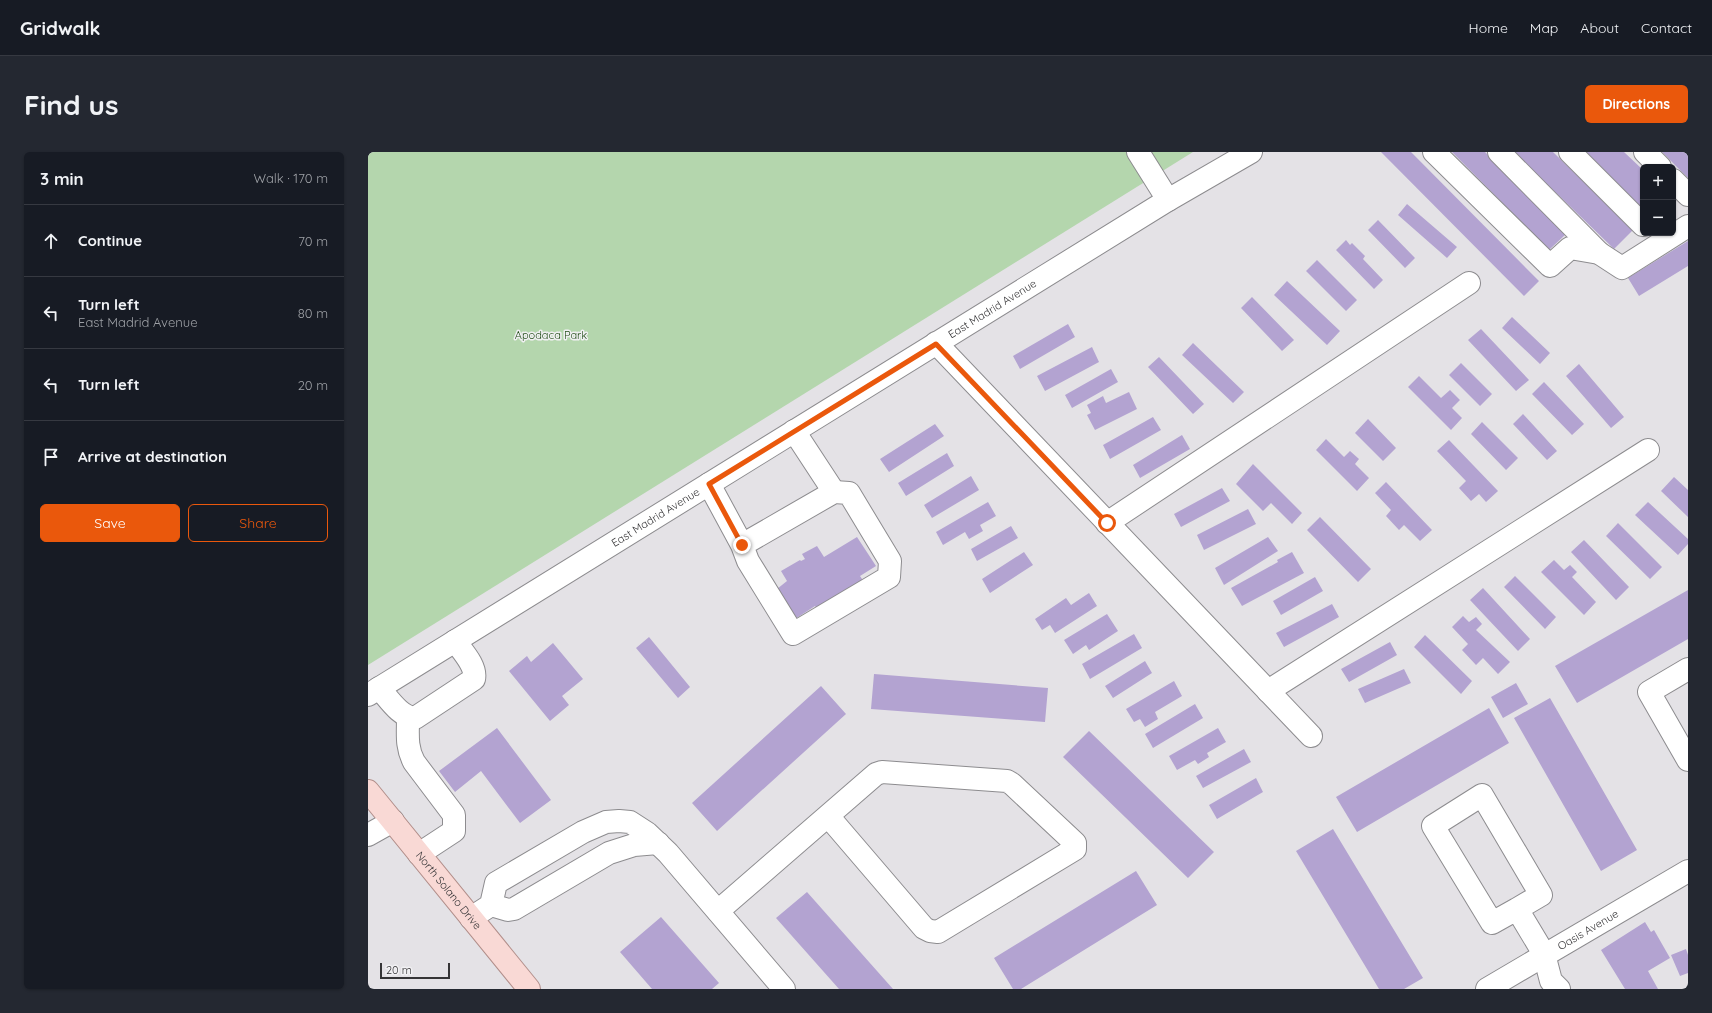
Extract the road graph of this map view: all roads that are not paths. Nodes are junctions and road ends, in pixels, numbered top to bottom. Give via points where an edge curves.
1 (1138, 152) edge
2 (1251, 152) edge
3 (1434, 152) edge
4 (1499, 152) edge
5 (1570, 152) edge
6 (1645, 152) edge
7 (1657, 164) edge
8 (1676, 183) edge
9 (1688, 195) edge
10 (1168, 200) junction
11 (1640, 221) edge
12 (1688, 226) edge
13 (1656, 238) edge
14 (1599, 253) junction
15 (1469, 283) dead end
16 (936, 344) junction
17 (794, 431) junction
18 (1648, 450) dead end
19 (709, 484) junction
20 (834, 492) junction
21 (1107, 523) junction
22 (745, 553) junction
23 (455, 641) junction
24 (1688, 669) edge
25 (374, 691) edge
26 (1268, 691) junction
27 (408, 718) junction
28 (1312, 736) dead end
29 (1688, 760) edge
30 (368, 791) edge
31 (828, 816) junction
32 (393, 821) junction
33 (368, 834) edge
34 (658, 843) junction
35 (419, 854) junction
36 (1688, 871) edge
37 (491, 905) junction
38 (1517, 909) junction
39 (718, 911) junction
40 (471, 918) junction
41 (1544, 954) junction
42 (529, 989) edge
43 (784, 989) edge
44 (1487, 989) edge
45 (1558, 989) edge

1 - 10 street
2 - 10 street, East Madrid Avenue
3 - 14 street via 1550,266 1570,248
4 - 14 street
5 - 11 street
6 - 7 street
8 - 9 street
10 - 16 street, East Madrid Avenue
12 - 13 street
13 - 14 street via 1622,268
15 - 21 street
16 - 17 street, East Madrid Avenue
16 - 21 street
17 - 19 street, East Madrid Avenue
17 - 20 street
18 - 26 street
19 - 22 street
19 - 23 street, East Madrid Avenue
20 - 22 street
20 - 22 street via 849,493 890,561 889,577 794,634 780,613 764,609 745,577
21 - 26 street
23 - 25 street, East Madrid Avenue
23 - 27 street via 473,668 476,674 474,679 415,718
24 - 29 street via 1649,692
25 - 27 street
26 - 28 street
27 - 35 street via 410,755 454,815 455,824 454,831
30 - 32 main road, North Solano Drive
31 - 31 street via 876,774 882,772 1007,781 1075,843 1074,848 938,932 930,932
31 - 39 street
32 - 33 street
32 - 35 main road, North Solano Drive
34 - 37 street via 634,845 609,853 514,909 508,910
34 - 37 street via 630,822 619,821 595,826 496,883
34 - 39 street
35 - 40 main road, North Solano Drive
36 - 41 street, Oasis Avenue
37 - 40 street
38 - 38 street via 1541,895 1482,795 1433,826 1492,923
38 - 41 street
39 - 43 street
40 - 42 main road, North Solano Drive
41 - 44 street, Oasis Avenue
41 - 45 street via 1551,981

